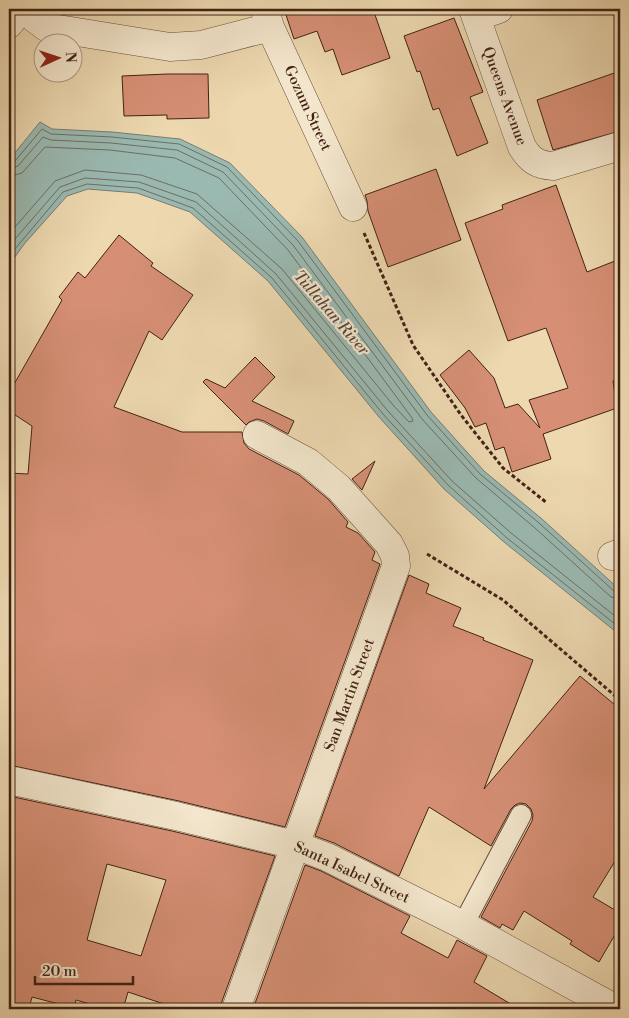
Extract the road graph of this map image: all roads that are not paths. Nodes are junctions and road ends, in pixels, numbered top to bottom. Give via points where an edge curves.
1 (21, 9) edge
2 (29, 9) edge
3 (483, 11) edge
4 (267, 18) edge
5 (9, 24) edge
6 (620, 146) edge
7 (353, 207) road end
8 (257, 435) dead end
9 (9, 780) edge
10 (520, 815) dead end
11 (295, 845) junction
12 (463, 925) junction
13 (236, 1009) edge
14 (616, 1009) edge

1 - 5 street
2 - 4 street via 46,28 170,47 202,45
3 - 6 street, Queens Avenue via 522,147 530,160 553,166
4 - 7 street, Gozum Street
8 - 11 street, San Martin Street via 308,462 339,488 390,544 396,556 396,566
9 - 11 street, Santa Isabel Street
10 - 12 lane
11 - 12 street, Santa Isabel Street via 327,857
11 - 13 street, San Martin Street
12 - 14 street, Santa Isabel Street

